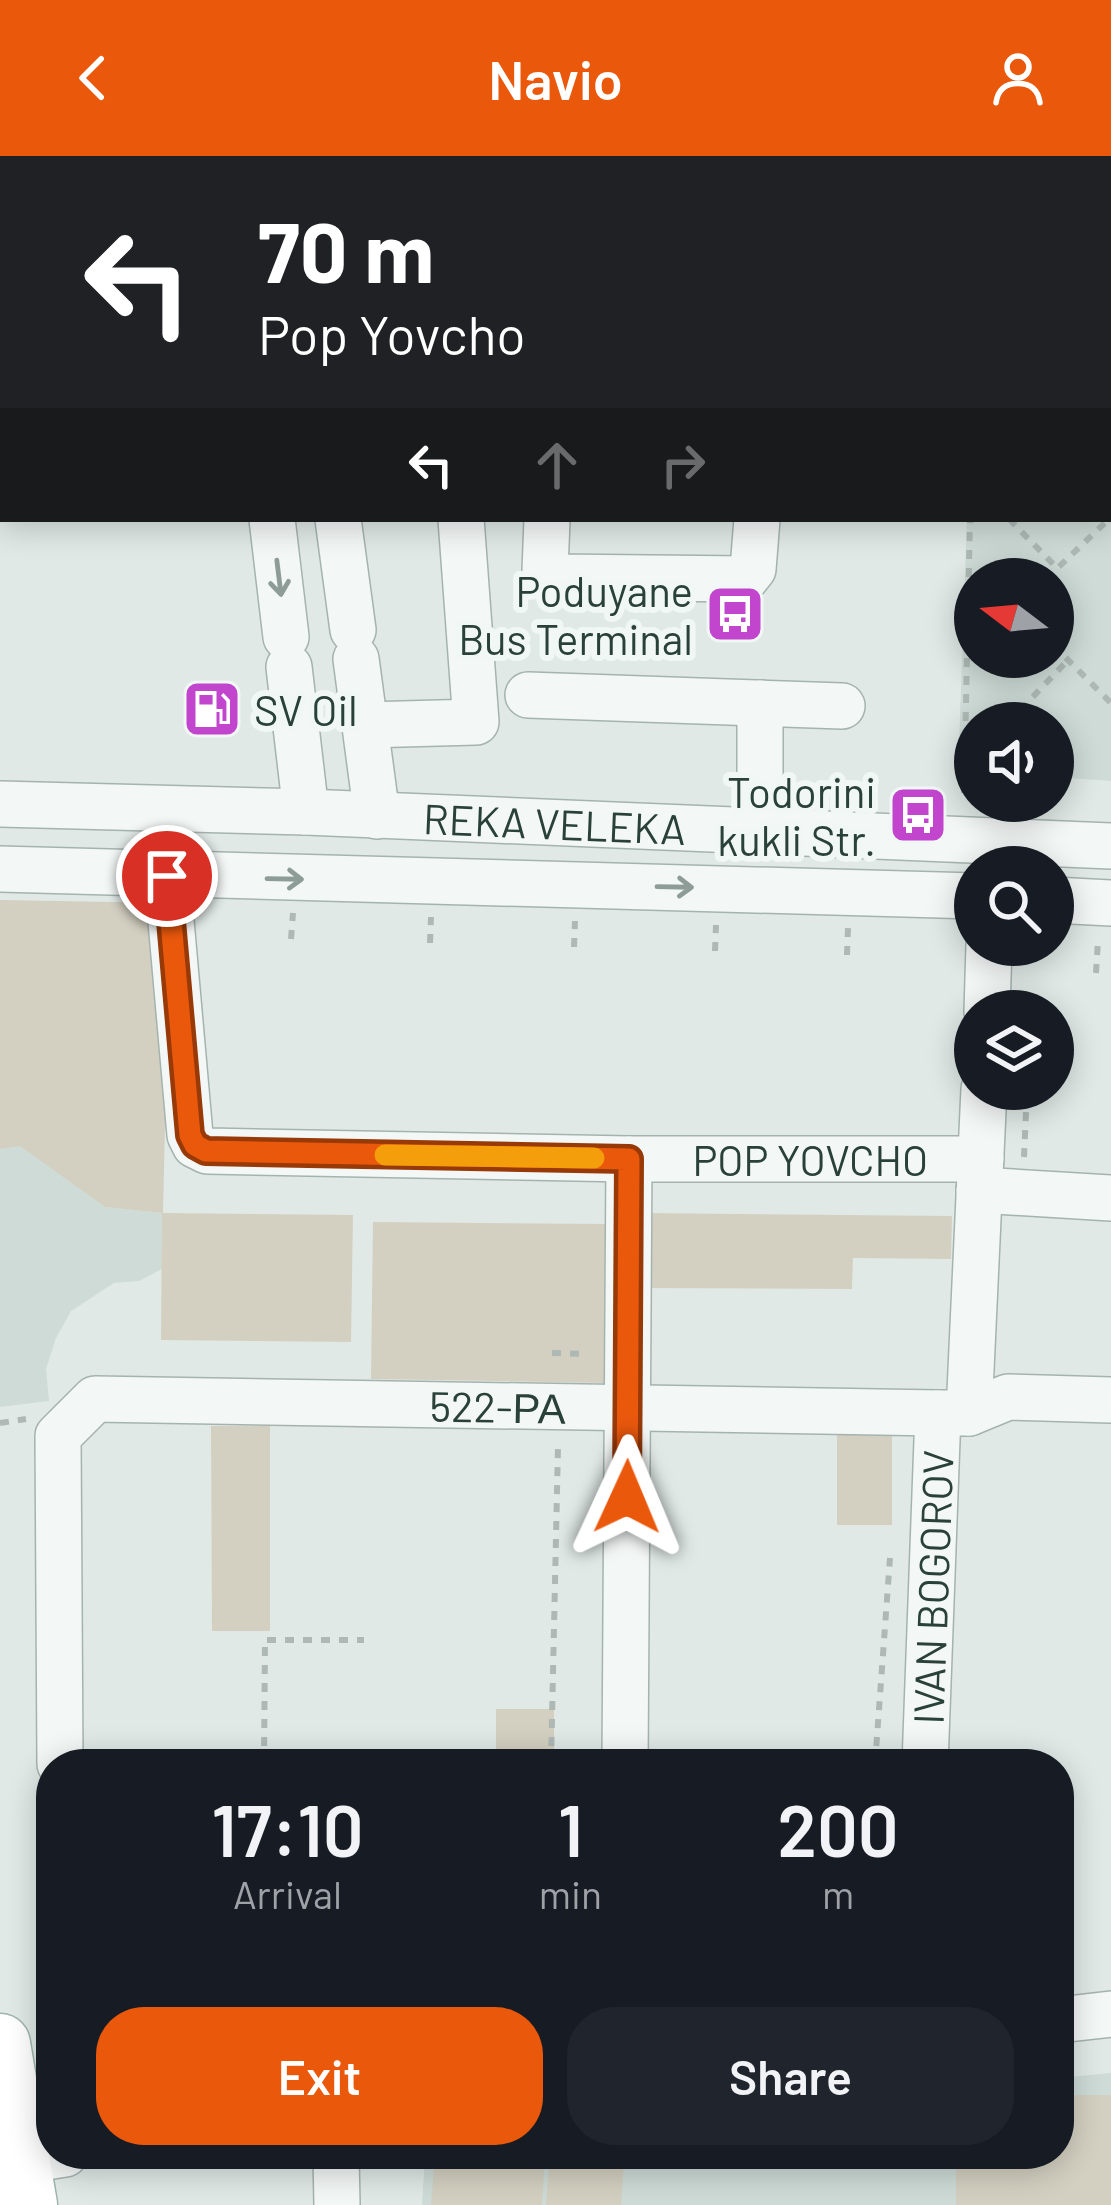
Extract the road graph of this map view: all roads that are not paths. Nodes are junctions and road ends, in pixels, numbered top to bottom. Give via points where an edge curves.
1 (272, 522) edge
2 (338, 522) edge
3 (461, 522) edge
4 (547, 522) edge
5 (757, 522) edge
6 (528, 695) dead end
7 (760, 703) junction
8 (842, 706) dead end
9 (364, 725) junction
10 (0, 804) edge
11 (306, 812) junction
12 (376, 816) junction
13 (760, 832) junction
14 (1111, 845) edge
15 (0, 869) edge
16 (167, 876) junction
17 (954, 895) edge
18 (1074, 908) edge
19 (1104, 919) edge
20 (986, 1110) edge
21 (629, 1159) junction
22 (994, 1180) junction
23 (1111, 1198) edge
24 (1111, 1400) edge
25 (628, 1408) junction
26 (953, 1413) junction
27 (60, 1749) edge
28 (625, 1749) edge
29 (926, 1749) edge
30 (1111, 2014) edge
31 (1074, 2018) edge
32 (0, 2044) edge
33 (337, 2169) edge
34 (37, 2174) edge
35 (338, 2205) edge

1 -> 11 street
2 - 9 street
3 - 9 street via 476,722
4 - 5 street via 545,571 556,577 745,579
6 - 7 street
7 - 8 street
7 - 13 street
9 - 12 street
10 - 11 street, REKA VELEKA
11 - 12 street, REKA VELEKA
12 - 13 street, REKA VELEKA
13 - 14 street, REKA VELEKA
15 - 16 street, REKA VELEKA
16 -> 17 street, REKA VELEKA
16 - 21 street, POP YOVCHO via 195,1145
18 - 19 street
20 - 22 street, IVAN BOGOROV
21 - 22 street, POP YOVCHO
21 - 25 street
22 - 23 street, POP YOVCHO
22 - 26 street, IVAN BOGOROV
24 - 26 street, 522-РА via 1008,1396
25 - 26 street, 522-РА
25 - 27 street, 522-РА via 95,1399 58,1436
25 - 28 street
26 - 29 street, IVAN BOGOROV
30 - 31 street
32 - 34 main road
33 - 35 street

